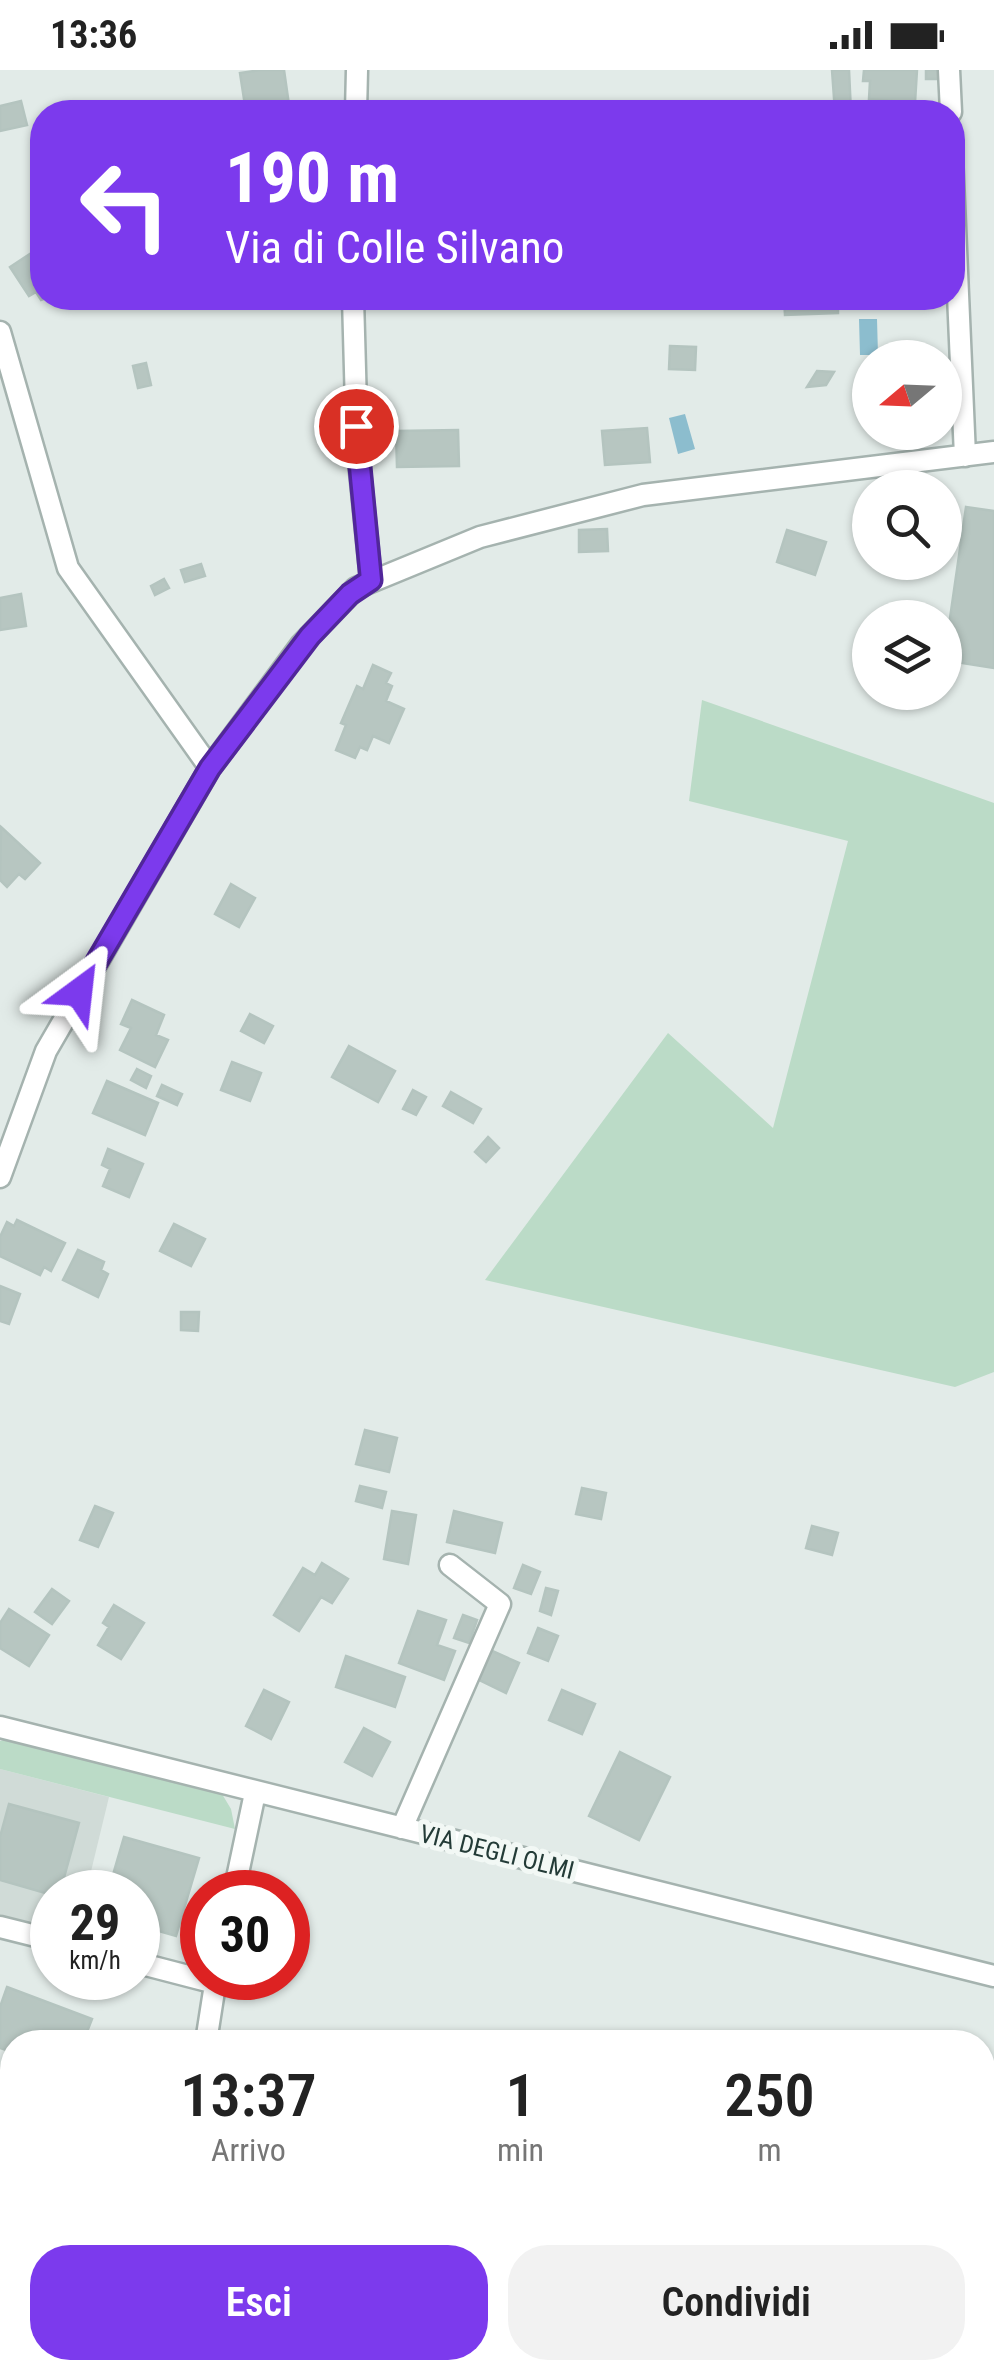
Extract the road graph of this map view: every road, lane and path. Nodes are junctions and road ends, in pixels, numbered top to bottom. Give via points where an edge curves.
1 (357, 70) edge
2 (949, 70) edge
3 (356, 100) edge
4 (950, 100) edge
5 (353, 310) edge
6 (959, 310) edge
7 (0, 332) edge
8 (994, 452) edge
9 (966, 456) junction
10 (371, 580) junction
11 (210, 768) junction
12 (0, 1177) edge
13 (450, 1565) dead end
14 (0, 1727) edge
15 (256, 1793) junction
16 (402, 1828) junction
17 (239, 1870) edge
18 (0, 1927) edge
19 (30, 1934) edge
20 (994, 1976) edge
21 (213, 2000) edge
22 (208, 2030) edge

1 - 3 street
2 - 4 street
5 - 10 street via 356,442
6 - 9 street
7 - 11 street via 68,568
8 - 9 street
9 - 10 street via 643,495 550,516
10 - 11 street via 310,636
11 - 12 street via 46,1051
13 - 16 street via 500,1604
14 - 15 street, VIA DEGLI OLMI
15 - 16 street, VIA DEGLI OLMI
15 - 17 street
16 - 20 street, VIA DEGLI OLMI
18 - 19 street
21 - 22 street

